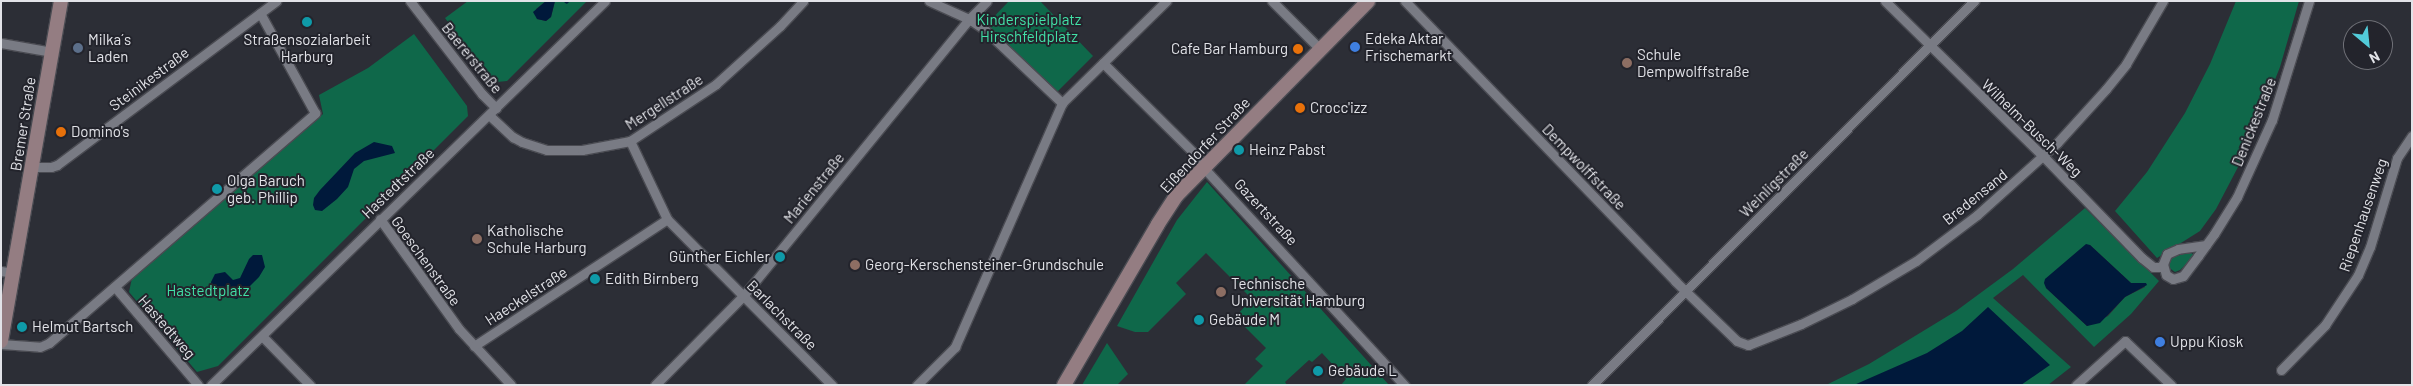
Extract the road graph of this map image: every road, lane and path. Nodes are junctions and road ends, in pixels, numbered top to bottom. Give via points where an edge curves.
1 (61, 1) edge
2 (276, 1) edge
3 (410, 1) edge
4 (605, 1) edge
5 (803, 1) edge
6 (929, 1) edge
7 (987, 1) edge
8 (1166, 1) edge
9 (1272, 1) edge
10 (1368, 1) edge
11 (1405, 1) edge
12 (1885, 1) edge
13 (1974, 1) edge
14 (2163, 1) edge
15 (2309, 1) edge
16 (260, 13) junction
17 (969, 19) junction
18 (1, 43) edge
19 (1929, 46) junction
20 (1320, 49) junction
21 (52, 52) junction
22 (1103, 63) junction
23 (1062, 103) junction
24 (492, 112) junction
25 (2412, 136) edge
26 (630, 141) junction
27 (2043, 156) junction
28 (33, 167) junction
29 (1203, 167) junction
30 (380, 219) junction
31 (667, 219) junction
32 (2206, 246) junction
33 (2162, 267) junction
34 (8, 272) edge
35 (115, 287) junction
36 (1686, 290) junction
37 (744, 295) junction
38 (262, 336) junction
39 (1, 343) edge
40 (1748, 345) joint
41 (474, 346) junction
42 (2281, 370) dead end
43 (198, 385) edge
44 (211, 385) edge
45 (310, 385) edge
46 (511, 385) edge
47 (655, 385) edge
48 (832, 385) edge
49 (917, 385) edge
50 (1064, 385) edge
51 (1404, 385) edge
52 (1592, 385) edge
53 (2076, 385) edge
54 (2171, 385) edge

1 - 21 main road, Bremer Straße
2 - 16 street, Steinikestraße
3 - 24 street, Baererstraße via 482,94
4 - 24 street, Hastedtstraße
5 - 26 street, Mergellstraße via 716,84
6 - 17 street
7 - 17 street, Marienstraße
8 - 22 street
9 - 20 street
10 - 20 main road, Eißendorfer Straße
11 - 36 street, Dempwolffstraße
12 - 19 street, Wilhelm-Busch-Weg
13 - 19 street, Weinligstraße
14 - 27 street, Bredensand via 2126,64
15 - 32 street, Denickestraße via 2272,120 2236,197
16 - 28 street, Steinikestraße via 57,165
16 - 35 street via 315,114
17 - 23 street via 984,28
17 - 37 street, Marienstraße
18 - 21 street
19 - 27 street, Wilhelm-Busch-Weg
19 - 36 street, Weinligstraße
20 - 29 main road, Eißendorfer Straße
21 - 28 main road, Bremer Straße
22 - 23 street
22 - 29 street, Gazertstraße via 1193,152
23 - 49 street via 955,347
24 - 26 street, Mergellstraße via 518,140 546,150 582,150
24 - 30 street, Hastedtstraße
25 - 42 street, Riepenhausenweg via 2397,158 2370,247 2358,275 2325,325
26 - 31 street, Barlachstraße
27 - 33 street, Wilhelm-Busch-Weg via 2142,258 2153,267
27 - 40 street, Bredensand via 1977,215 1916,261 1852,299
28 - 34 main road, Bremer Straße
29 - 50 main road, Eißendorfer Straße via 1168,208
29 - 51 street, Gazertstraße
30 - 38 street, Hastedtstraße
30 - 41 street, Goeschenstraße via 430,291
31 - 37 street, Barlachstraße
31 - 41 street, Haeckelstraße
32 - 33 street via 2172,251 2165,256
32 - 33 street, Denickestraße via 2179,278 2168,277
34 - 39 main road, Bremer Straße
35 - 39 street via 50,343 40,347
35 - 43 street, Hastedtweg
36 - 40 street, Dempwolffstraße via 1737,341
36 - 52 street, Weinligstraße
37 - 47 street, Marienstraße
37 - 48 street, Barlachstraße
38 - 44 street, Hastedtstraße
38 - 45 street
41 - 46 street, Goeschenstraße
53 - 54 street via 2126,340

